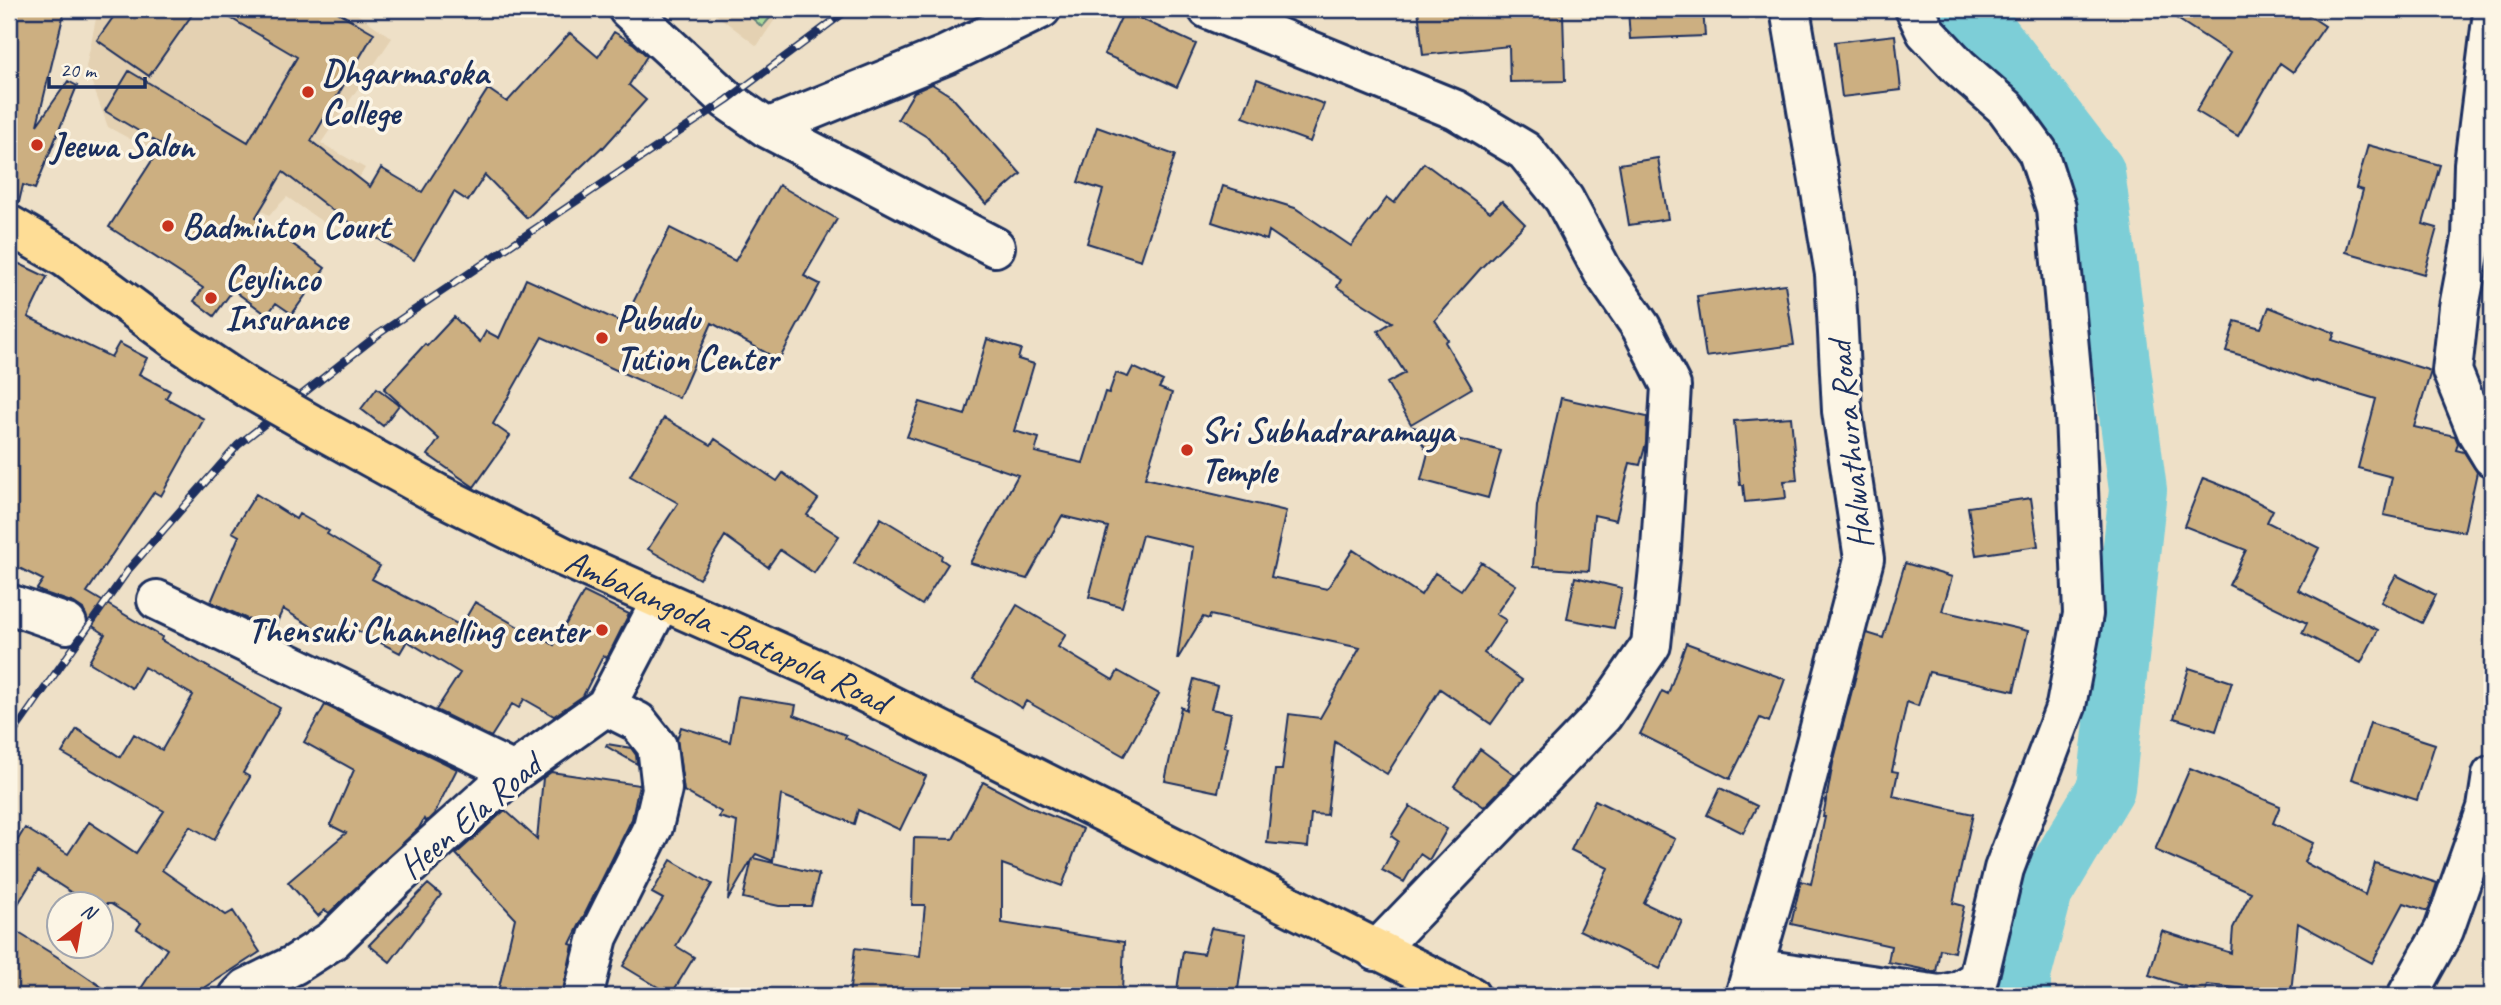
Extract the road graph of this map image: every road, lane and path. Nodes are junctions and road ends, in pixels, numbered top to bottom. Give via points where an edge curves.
1 (628, 9) edge
2 (1041, 9) edge
3 (1208, 9) edge
4 (1790, 9) edge
5 (1915, 9) edge
6 (2492, 20) edge
7 (767, 128) junction
8 (9, 225) edge
9 (995, 247) dead end
10 (2475, 300) edge
11 (2492, 457) edge
12 (157, 600) dead end
13 (661, 601) junction
14 (9, 604) edge
15 (67, 624) dead end
16 (606, 706) junction
17 (514, 772) junction
18 (2492, 775) edge
19 (1376, 951) junction
20 (1749, 982) edge
21 (239, 996) edge
22 (583, 996) edge
23 (1470, 996) edge
24 (2407, 996) edge

1 - 7 street via 727,100
2 - 7 street via 946,55
3 - 19 street via 1456,110 1525,151 1564,199 1671,386 1651,645 1603,715
4 - 20 street, Halwathura Road via 1835,274 1842,411 1864,559
5 - 20 street via 1926,32 2006,108 2038,152 2056,208 2075,413 2083,614 2066,706 2004,869 1978,979 1959,991 1940,995
6 - 10 street via 2474,164
7 - 9 street
8 - 13 main road, Ambalangoda -Batapola Road, bridge via 66,258 248,388 448,499
10 - 11 street via 2452,371
12 - 17 street
13 - 16 street, Heen Ela Road
13 - 19 main road, Ambalangoda -Batapola Road via 830,675
14 - 15 street
16 - 17 street, Heen Ela Road
16 - 22 street via 638,722 657,746 662,789 653,827 598,937
17 - 21 street, Heen Ela Road via 333,940
18 - 24 street via 2487,808 2444,930
19 - 23 main road, Ambalangoda -Batapola Road

